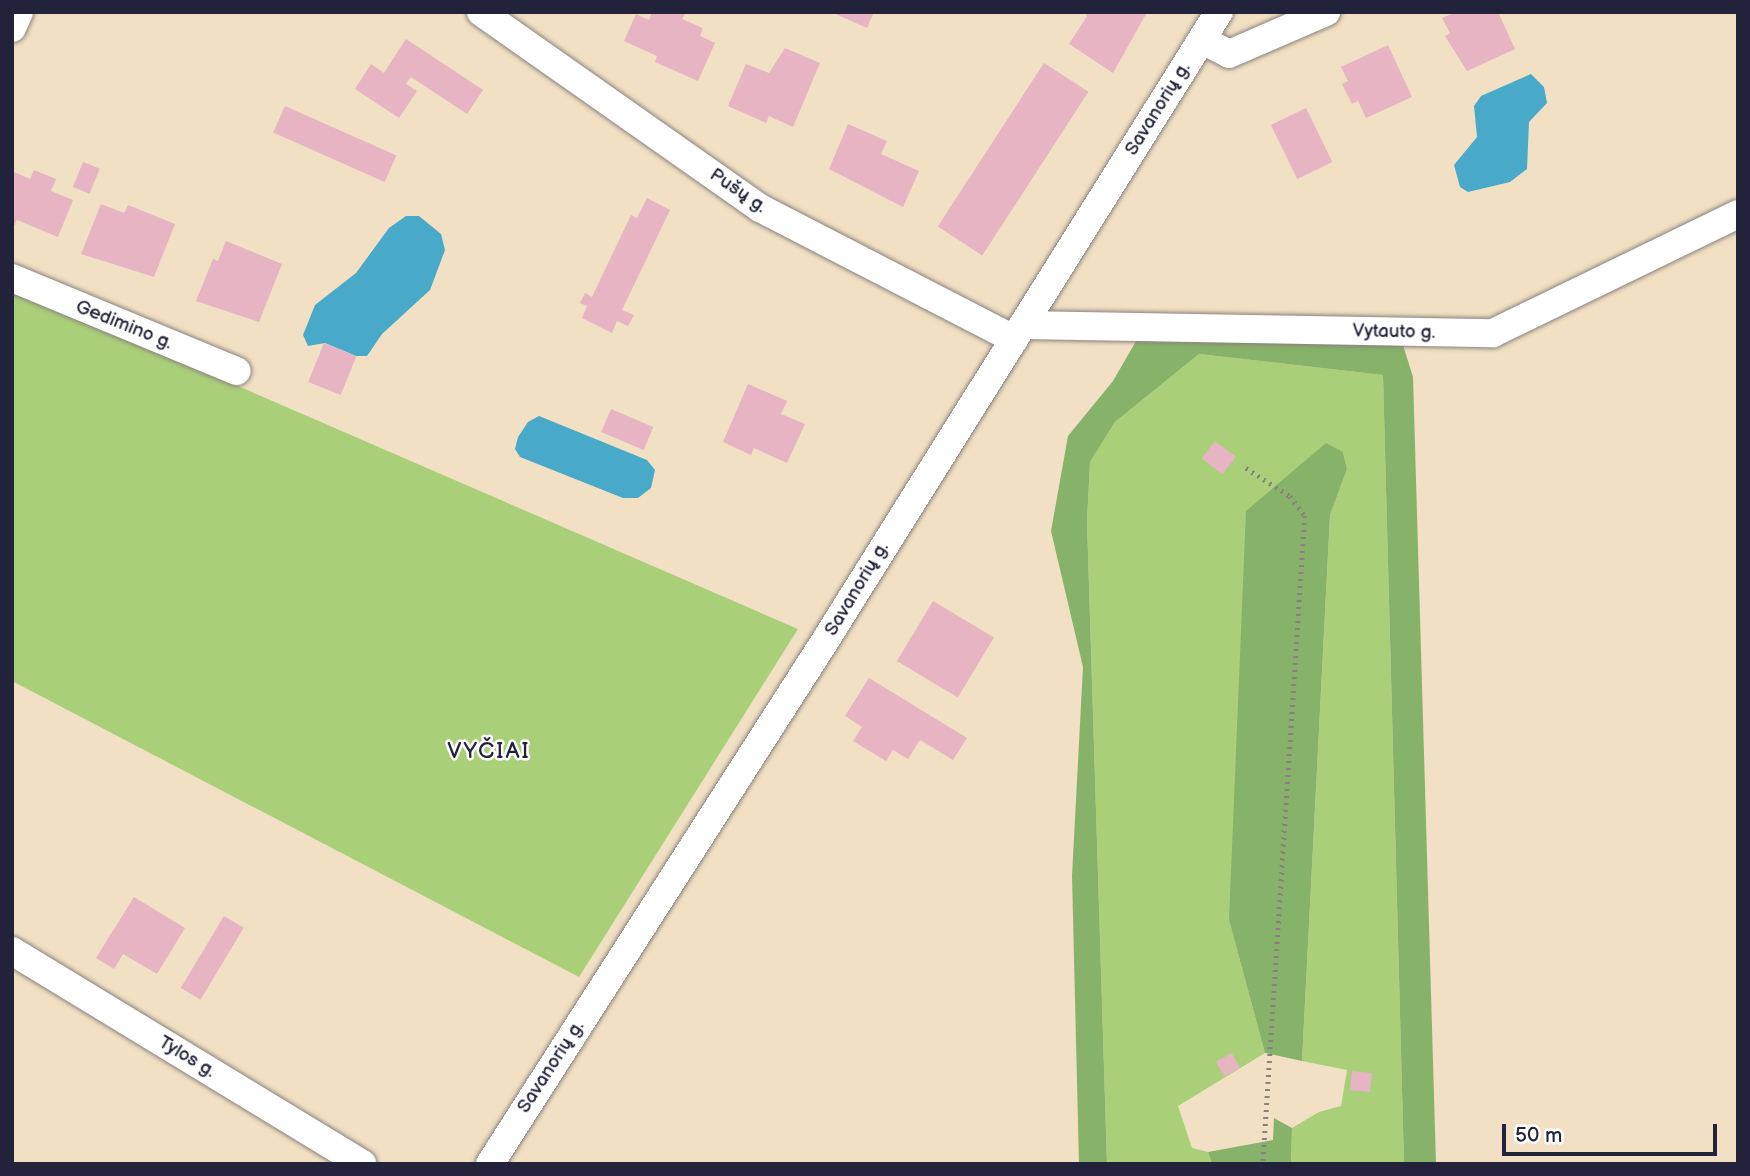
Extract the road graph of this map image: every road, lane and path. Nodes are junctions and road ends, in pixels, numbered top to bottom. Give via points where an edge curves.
1 (19, 12) edge
2 (481, 12) edge
3 (1219, 12) edge
4 (1326, 12) edge
5 (12, 28) edge
6 (1202, 40) junction
7 (1738, 214) edge
8 (12, 278) edge
9 (1018, 332) junction
10 (236, 371) dead end
11 (1247, 468) dead end
12 (12, 951) edge
13 (362, 1164) edge
14 (489, 1164) edge
15 (1263, 1164) edge

1 - 5 street
2 - 9 street, Pušų g. via 760,208
3 - 6 street, Savanorių g.
4 - 6 street via 1229,54
6 - 9 street, Savanorių g.
7 - 9 street, Vytauto g. via 1493,332
8 - 10 street, Gedimino g.
9 - 14 street, Savanorių g.
11 - 15 path via 1290,496 1305,516
12 - 13 street, Tylos g.

